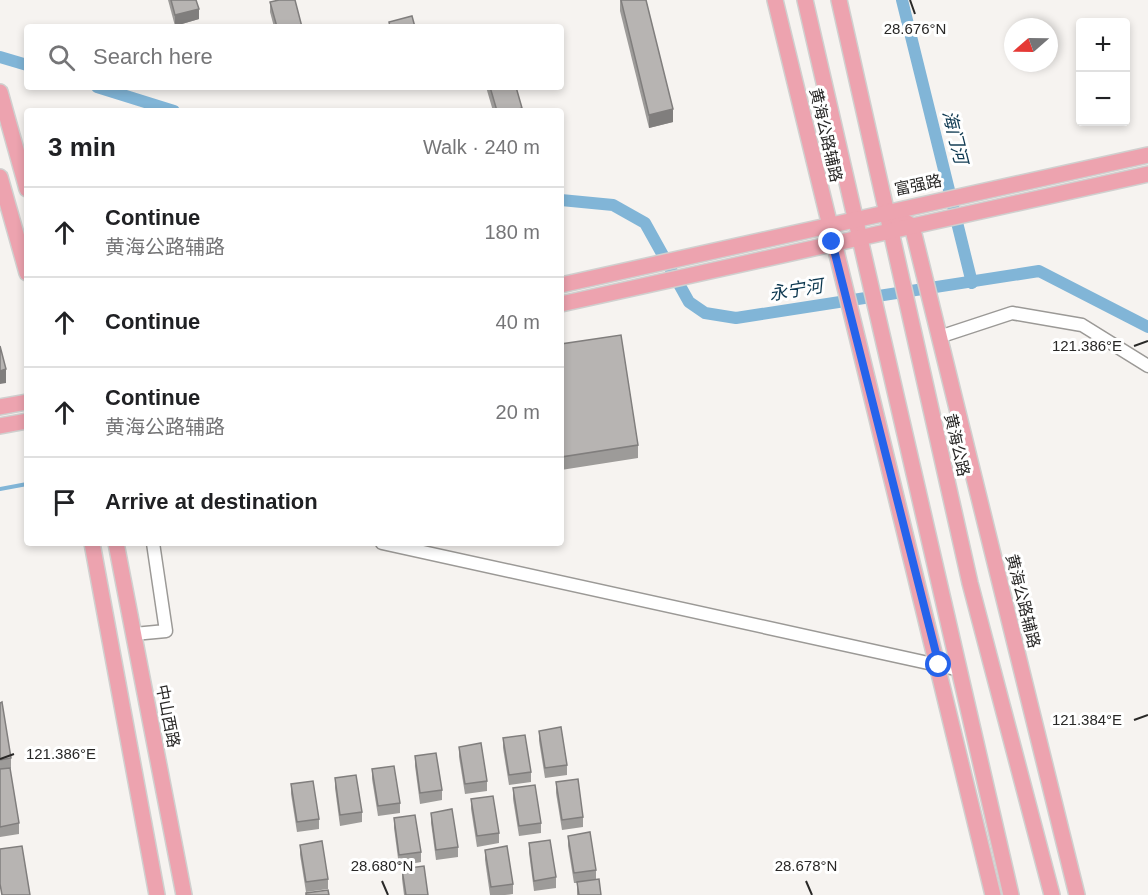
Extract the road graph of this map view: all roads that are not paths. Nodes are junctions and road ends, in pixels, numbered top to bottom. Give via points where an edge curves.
1 (776, 0) edge
2 (805, 0) edge
3 (839, 0) edge
4 (1, 94) edge
5 (1148, 155) edge
6 (1148, 174) edge
7 (0, 177) edge
8 (24, 178) edge
9 (887, 211) junction
10 (857, 218) junction
11 (828, 224) junction
12 (912, 226) junction
13 (891, 230) junction
14 (861, 236) junction
15 (832, 242) junction
16 (24, 262) edge
17 (564, 284) edge
18 (564, 303) edge
19 (939, 337) junction
20 (1148, 366) edge
21 (24, 403) edge
22 (0, 407) edge
23 (24, 422) edge
24 (0, 426) edge
25 (93, 546) edge
26 (117, 546) edge
27 (153, 546) edge
28 (396, 546) edge
29 (134, 634) junction
30 (939, 665) junction
31 (960, 670) junction
32 (157, 895) edge
33 (184, 895) edge
34 (993, 895) edge
35 (1011, 895) edge
36 (1052, 895) edge
37 (1077, 895) edge

1 - 11 main road, 黄海公路辅路
2 - 10 main road
3 - 9 main road, 黄海公路
4 - 8 main road
5 - 9 main road, 富强路
6 - 12 main road
7 - 16 main road
9 - 10 main road, 富强路
9 - 12 main road
9 - 13 main road, 黄海公路
10 - 11 main road, 富强路
10 - 14 main road
11 - 15 main road, 黄海公路辅路
11 - 17 main road, 富强路
12 - 13 main road
12 - 19 main road, 黄海公路辅路
13 - 14 main road
13 - 36 main road, 黄海公路 via 970,583
14 - 15 main road
14 - 31 main road
15 - 18 main road
15 - 30 main road, 黄海公路辅路
19 - 20 street via 1012,313 1082,325
19 - 37 main road, 黄海公路辅路
21 - 22 main road
23 - 24 main road
25 - 32 main road
26 - 29 main road, 中山西路
27 - 29 street via 166,631
28 - 30 street
29 - 33 main road, 中山西路
30 - 31 street
30 - 34 main road
31 - 35 main road

